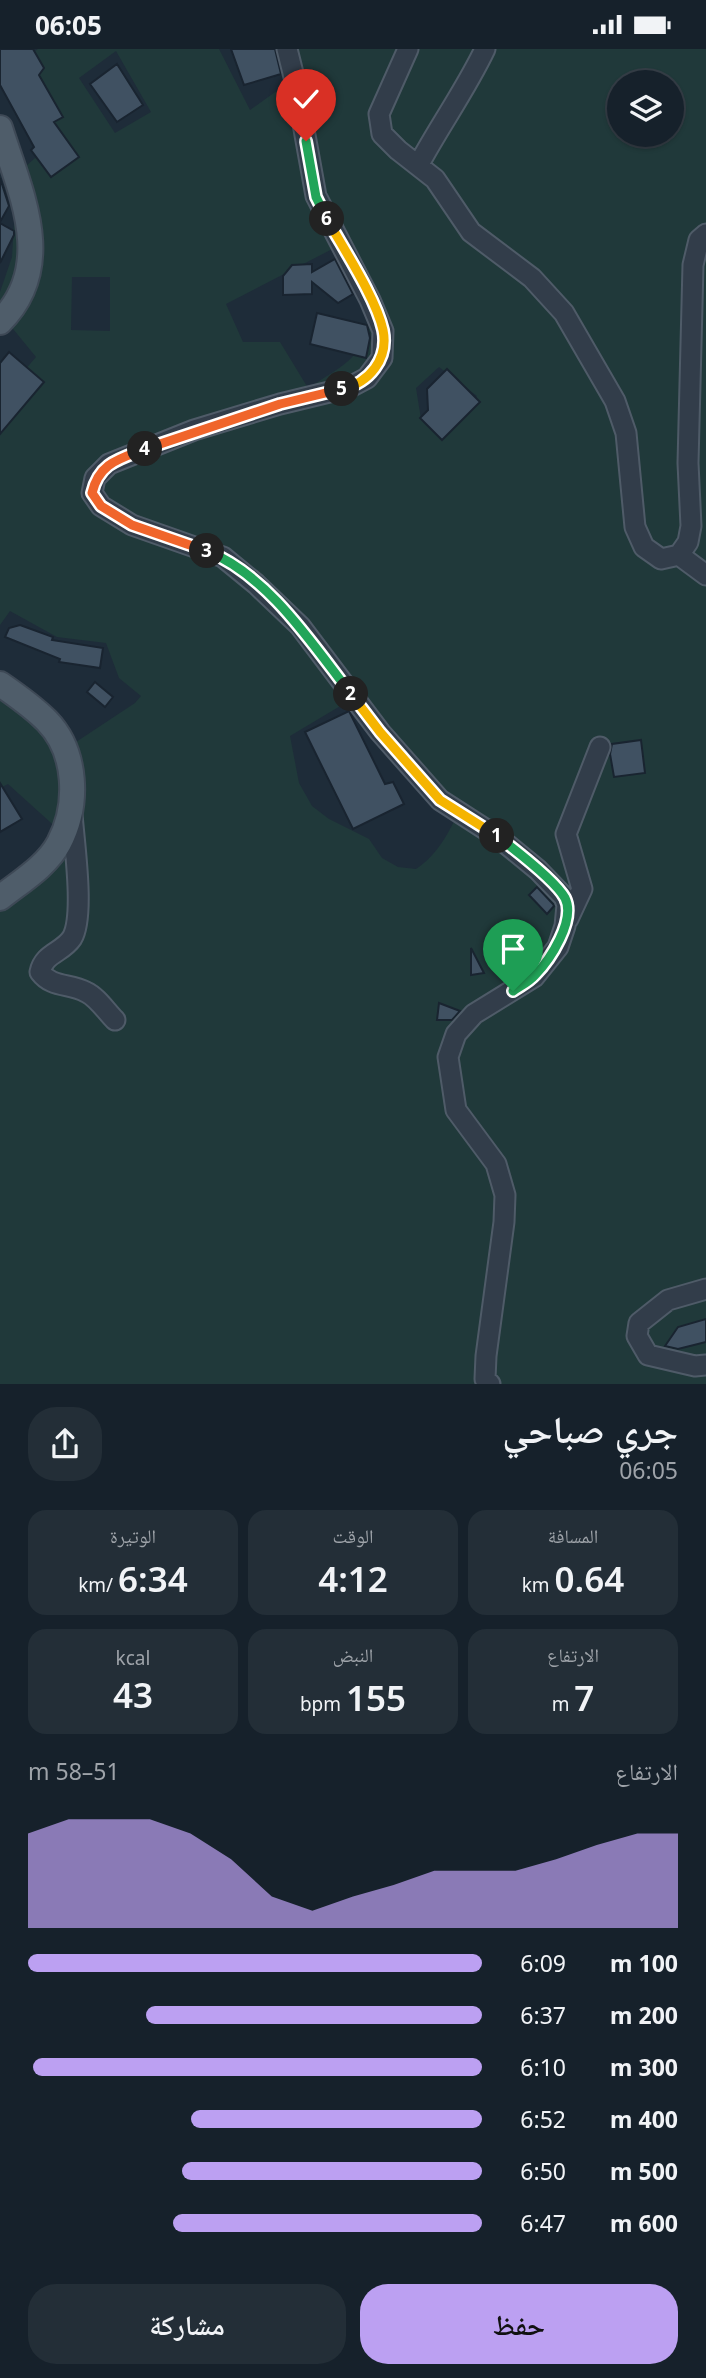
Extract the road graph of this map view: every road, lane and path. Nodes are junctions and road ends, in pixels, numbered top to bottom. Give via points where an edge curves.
1 (286, 49) edge
2 (408, 49) edge
3 (485, 49) edge
4 (0, 128) edge
5 (419, 165) junction
6 (706, 234) edge
7 (0, 322) edge
8 (679, 555) junction
9 (706, 575) edge
10 (0, 684) edge
11 (600, 747) dead end
12 (72, 810) junction
13 (0, 898) edge
14 (565, 926) junction
15 (115, 1020) dead end
16 (706, 1289) edge
17 (706, 1365) edge
18 (490, 1384) edge

1 - 14 street via 316,197 383,331 382,358 367,378 349,387 194,431 109,464 95,478 92,493 101,506 132,525 223,557 256,584 300,626 380,732 440,800 499,838 557,888 567,905
2 - 5 street via 379,114 380,128 397,150
3 - 5 street
4 - 7 main road via 32,237 31,264 23,290
5 - 8 street via 435,179 471,232 531,278 564,313 615,401 626,433 635,527 644,547 661,559
6 - 8 street via 699,240 693,265 691,526
8 - 9 street
10 - 12 main road via 48,722 65,749 73,779
11 - 14 street via 566,834 582,889
12 - 13 main road via 59,844 35,871
12 - 15 street via 77,927 70,941 42,963 40,972 54,984 89,993
14 - 18 street via 558,947 534,977 474,1014 456,1034 448,1057 456,1110 496,1164 505,1195 486,1356 485,1379
16 - 17 street via 668,1300 639,1322 638,1336 648,1355

